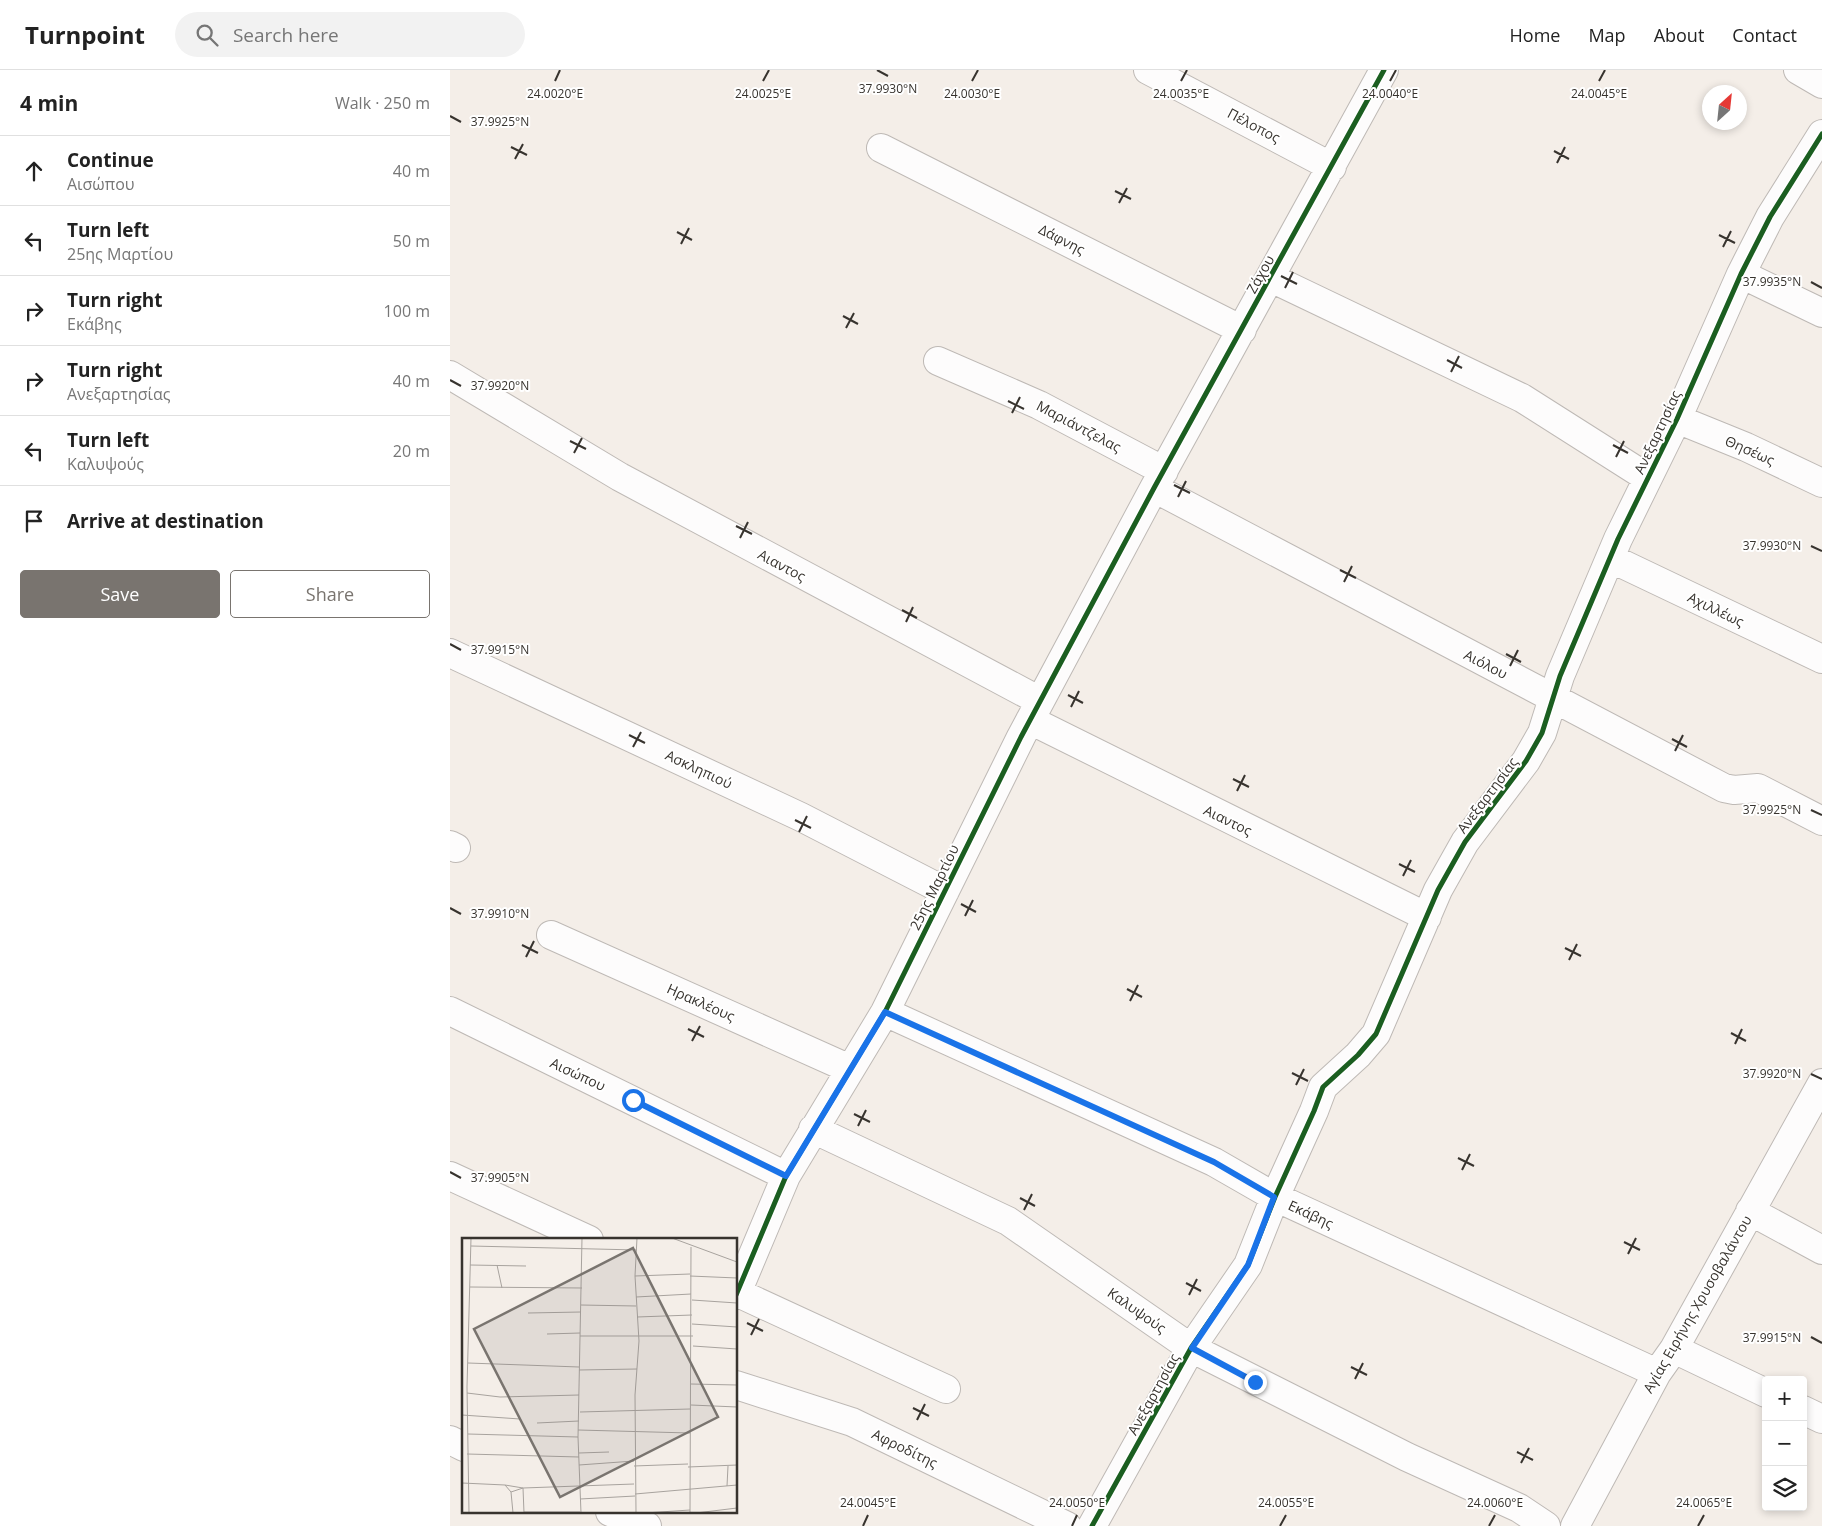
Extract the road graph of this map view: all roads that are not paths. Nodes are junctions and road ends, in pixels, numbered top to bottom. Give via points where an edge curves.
1 (1148, 70) edge
2 (1384, 70) edge
3 (1798, 70) edge
4 (1822, 84) edge
5 (1822, 134) edge
6 (881, 148) dead end
7 (1332, 167) junction
8 (1741, 274) junction
9 (1271, 278) junction
10 (1822, 313) edge
11 (1242, 330) junction
12 (938, 361) dead end
13 (450, 375) edge
14 (1677, 419) junction
15 (1648, 478) junction
16 (1159, 480) junction
17 (1822, 483) edge
18 (1610, 558) junction
19 (450, 653) edge
20 (1822, 659) edge
21 (1554, 699) junction
22 (1035, 711) junction
23 (1822, 821) edge
24 (945, 891) junction
25 (1427, 917) junction
26 (551, 935) dead end
27 (450, 1011) edge
28 (885, 1012) junction
29 (850, 1069) junction
30 (1822, 1083) edge
31 (813, 1129) junction
32 (450, 1176) edge
33 (786, 1176) junction
34 (1274, 1197) junction
35 (1750, 1211) junction
36 (585, 1238) edge
37 (1822, 1250) edge
38 (738, 1292) edge
39 (738, 1294) edge
40 (1192, 1348) junction
41 (1674, 1349) junction
42 (1657, 1373) junction
43 (738, 1387) edge
44 (946, 1389) dead end
45 (1762, 1391) edge
46 (1807, 1412) edge
47 (1822, 1419) edge
48 (450, 1440) edge
49 (462, 1446) edge
50 (1067, 1526) edge
51 (1092, 1526) edge
52 (1546, 1526) edge
53 (1575, 1526) edge

1 - 7 street, Πέλοπος
2 - 7 street, Ζάχου
3 - 4 street
5 - 8 street, Ανεξαρτησίας via 1770,217
6 - 11 street, Δάφνης
7 - 9 street, Ζάχου
8 - 10 street
8 - 14 street, Ανεξαρτησίας
9 - 11 street, Ζάχου
9 - 15 street via 1522,398
11 - 16 street, Ζάχου
12 - 16 street, Μαριάντζελας via 1039,405
13 - 22 street, Αιαντος via 620,477
14 - 15 street, Ανεξαρτησίας
14 - 17 street, Θησέως
15 - 18 street, Ανεξαρτησίας
16 - 21 street, Αιόλου
16 - 22 street, 25ης Μαρτίου
18 - 20 street, Αχιλλέως
18 - 21 street, Ανεξαρτησίας via 1560,676
19 - 24 street, Ασκληπιού via 801,817
21 - 23 street, Αιόλου via 1724,788 1758,788
21 - 25 street, Ανεξαρτησίας via 1542,733 1526,761 1465,842
22 - 24 street, 25ης Μαρτίου
22 - 25 street, Αιαντος
24 - 28 street, 25ης Μαρτίου
25 - 34 street, Ανεξαρτησίας via 1376,1034 1323,1087
26 - 29 street, Ηρακλέους
27 - 33 street, Αισώπου
28 - 29 street, 25ης Μαρτίου
28 - 34 street, Εκάβης via 1214,1162
29 - 31 street, 25ης Μαρτίου
30 - 35 street, Αγίας Ειρήνης Χρυσοβαλάντου
31 - 33 street, 25ης Μαρτίου
31 - 40 street, Καλυψούς via 1008,1221
32 - 36 street
33 - 38 street, 25ης Μαρτίου
34 - 40 street, Ανεξαρτησίας via 1248,1265
34 - 42 street, Εκάβης
35 - 37 street
35 - 41 street, Αγίας Ειρήνης Χρυσοβαλάντου
39 - 44 street
40 - 51 street, Ανεξαρτησίας
40 - 52 street, Καλυψούς via 1398,1453 1519,1508
41 - 42 street, Αγίας Ειρήνης Χρυσοβαλάντου
41 - 45 street
42 - 53 street, Αγίας Ειρήνης Χρυσοβαλάντου
43 - 50 street, Αφροδίτης via 852,1422
46 - 47 street
48 - 49 street

